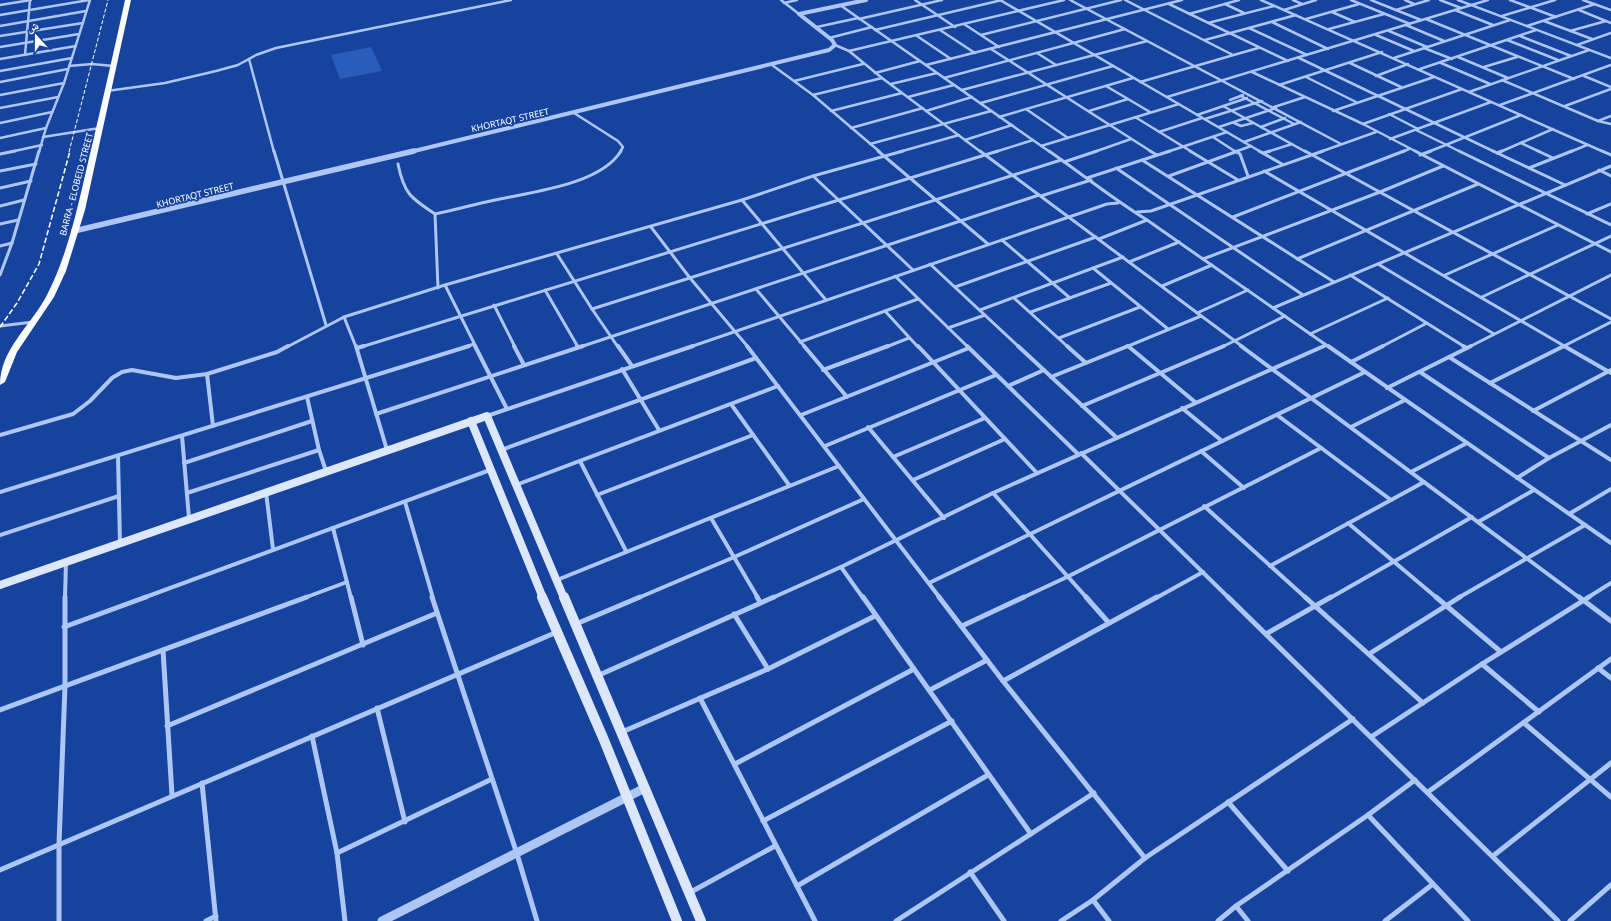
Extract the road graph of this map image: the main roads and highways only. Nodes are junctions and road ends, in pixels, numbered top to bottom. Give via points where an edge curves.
1 (128, 0) edge
2 (0, 382) edge
3 (471, 421) junction
4 (0, 585) edge
5 (677, 921) edge
6 (701, 921) edge

1 - 2 main road, BARRA - ELOBEID STREET via 81,210 62,271 13,352
3 - 4 main road
3 - 5 main road
3 - 6 main road via 487,416

